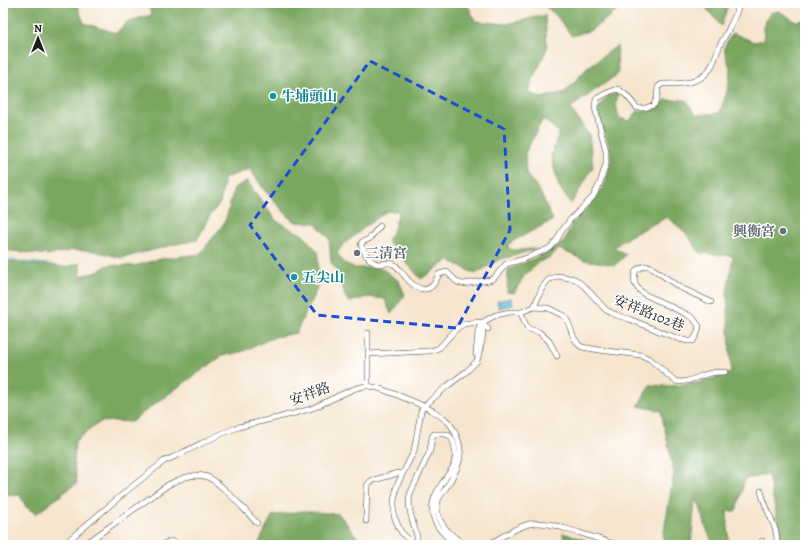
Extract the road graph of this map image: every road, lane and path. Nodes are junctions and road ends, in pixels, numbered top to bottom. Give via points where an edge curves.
1 (740, 3) edge
2 (380, 226) dead end
3 (711, 302) dead end
4 (534, 307) junction
5 (521, 312) junction
6 (481, 322) junction
7 (488, 329) dead end
8 (368, 334) dead end
9 (368, 354) junction
10 (557, 356) dead end
11 (725, 372) dead end
12 (368, 386) junction
13 (423, 407) junction
14 (402, 474) junction
15 (761, 491) dead end
16 (366, 521) dead end
17 (258, 523) dead end
18 (63, 545) edge
19 (84, 545) edge
20 (163, 545) edge
21 (178, 545) edge
22 (415, 545) edge
23 (455, 545) edge
24 (466, 545) edge
25 (487, 545) edge
26 (616, 545) edge
27 (777, 545) edge

1 - 2 street via 713,65 697,80 662,84 658,88 654,105 645,108 637,108 618,89 596,99 595,108 606,151 606,164 593,197 570,220 550,248 506,264 490,280 464,284 457,282 447,272 439,274 434,284 424,290 414,285 391,262 379,264 368,257 362,248 362,242 369,239
3 - 4 street, 安祥路102巷 via 679,287 650,266 636,270 634,284 639,290 688,315 696,322 699,326 693,341 679,339 606,310 575,279 558,276 548,280
4 - 5 street
4 - 11 street via 548,308 564,316 574,338 582,347 641,355 650,359 675,381 688,381 712,373
5 - 6 street via 496,315
5 - 10 street via 527,327 539,332 549,341
6 - 7 street
6 - 9 street via 464,324 438,348 430,351
6 - 13 street via 483,333 477,361
8 - 9 street
9 - 12 street
12 - 13 street
12 - 18 street, 安祥路 via 355,388 299,412 219,434 168,459
13 - 14 street via 414,451
13 - 24 street via 447,421 460,444 457,469 438,500 437,511 446,528
14 - 16 street via 368,483
14 - 22 street via 397,484 394,516 402,533
15 - 27 street via 776,532
17 - 19 street via 217,482 205,476 190,476 168,484
20 - 21 street via 167,542
22 - 23 street via 417,536 409,498 430,451 434,434 445,434 454,442 454,462 435,494 433,515 440,531
25 - 26 street via 518,528 539,523

